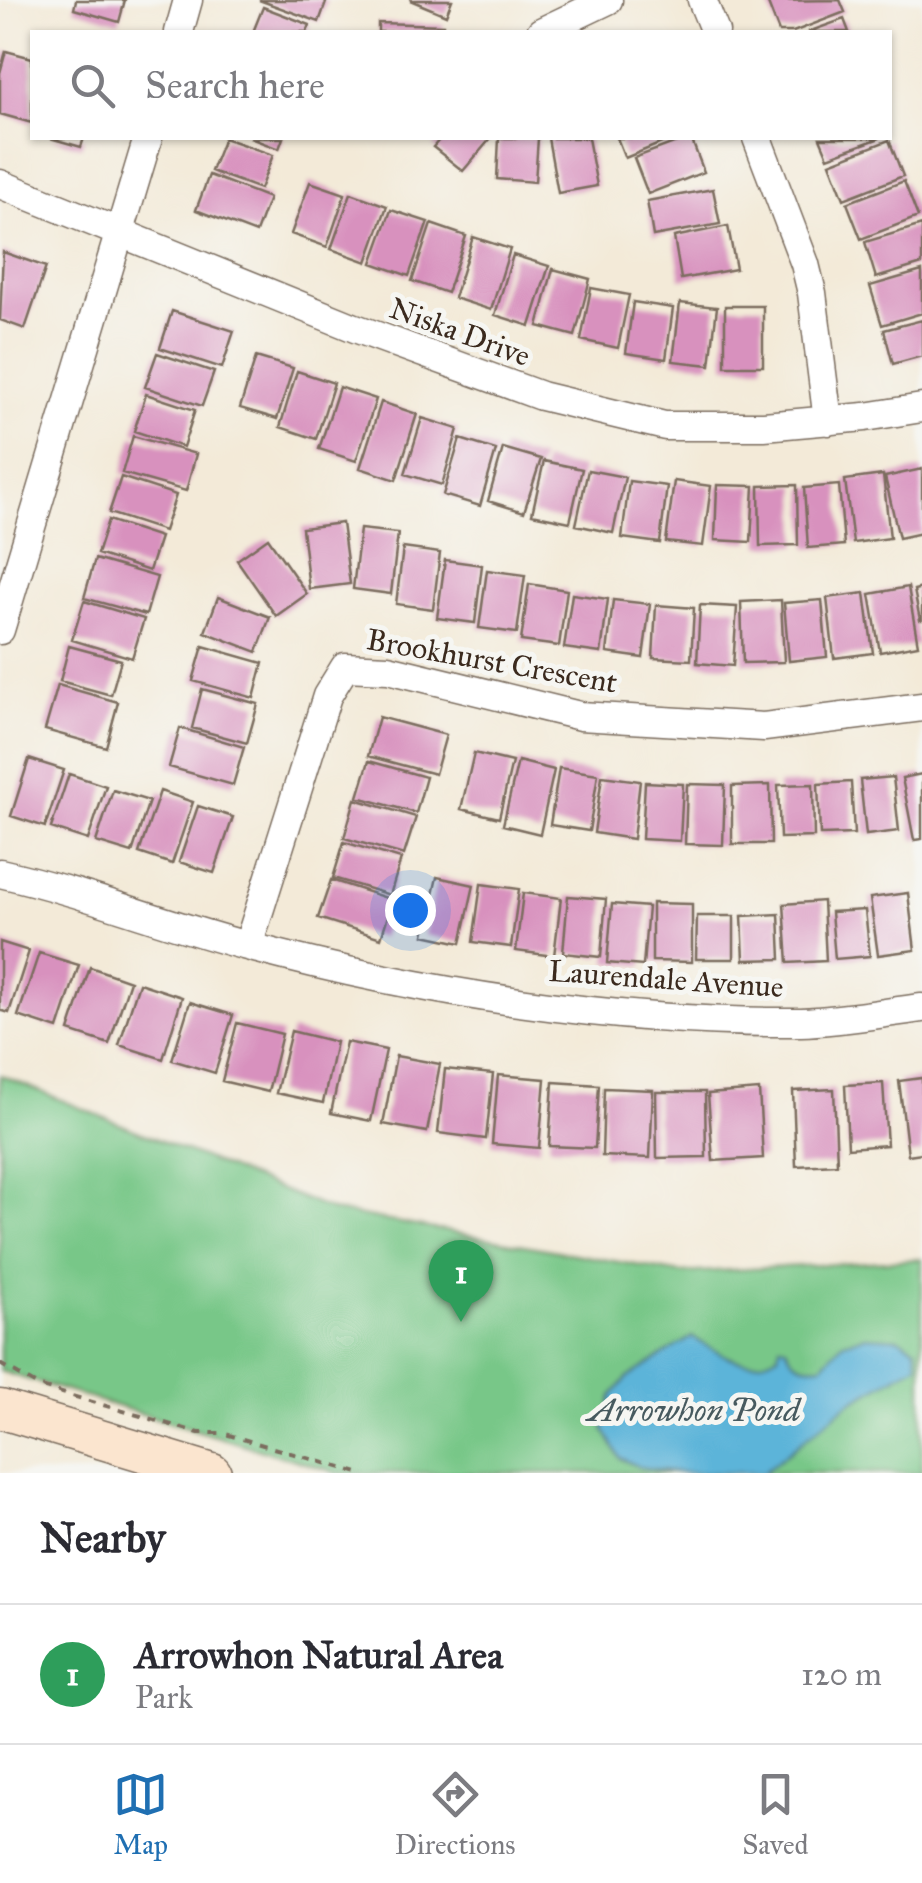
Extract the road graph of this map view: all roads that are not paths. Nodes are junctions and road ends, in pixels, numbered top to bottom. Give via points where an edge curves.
1 (188, 0) edge
2 (608, 0) edge
3 (702, 0) edge
4 (179, 30) edge
5 (546, 30) edge
6 (714, 30) edge
7 (147, 140) edge
8 (758, 140) edge
9 (0, 184) edge
10 (120, 231) junction
11 (922, 408) edge
12 (828, 421) junction
13 (0, 630) edge
14 (922, 706) edge
15 (0, 873) edge
16 (248, 946) junction
17 (922, 1008) edge
18 (0, 1409) edge
19 (212, 1473) edge

1 - 4 street
2 - 5 street
3 - 6 street
7 - 10 street
8 - 12 street via 812,292
9 - 10 street, Niska Drive
10 - 12 street, Niska Drive via 541,396 665,426
10 - 13 street
11 - 12 street, Niska Drive
14 - 16 street, Brookhurst Crescent via 764,727 580,716 388,670 345,667 327,696
15 - 16 street, Laurendale Avenue
16 - 17 street, Laurendale Avenue via 398,980 599,1013 804,1022
18 - 19 main road

